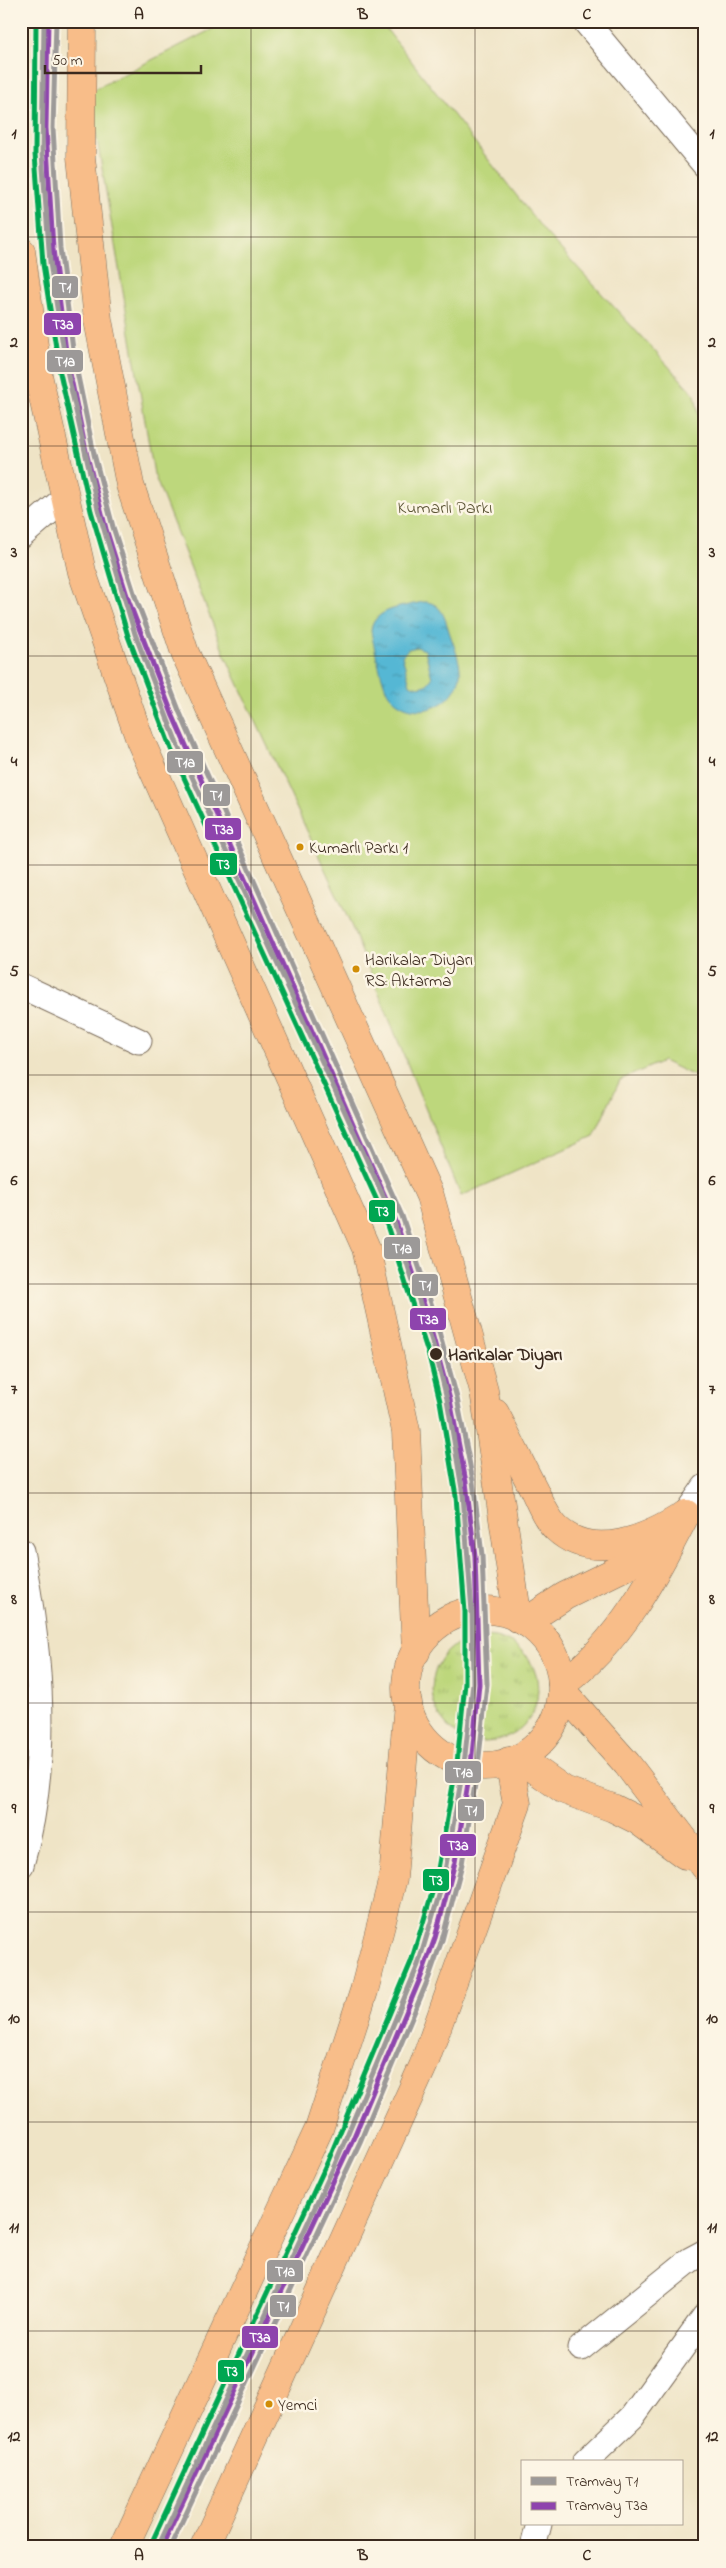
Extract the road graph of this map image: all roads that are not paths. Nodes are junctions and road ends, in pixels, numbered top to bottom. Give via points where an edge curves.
1 (82, 21) edge
2 (585, 21) edge
3 (705, 165) edge
4 (21, 251) edge
5 (65, 498) junction
6 (21, 536) edge
7 (21, 986) edge
8 (139, 1041) dead end
9 (484, 1391) junction
10 (705, 1488) edge
11 (686, 1514) junction
12 (21, 1551) edge
13 (521, 1620) junction
14 (416, 1652) junction
15 (562, 1688) junction
16 (408, 1703) junction
17 (514, 1760) junction
18 (21, 1865) edge
19 (705, 1867) edge
20 (705, 1873) edge
21 (705, 2252) edge
22 (705, 2316) edge
23 (581, 2348) dead end
24 (587, 2460) edge
25 (538, 2526) edge
26 (124, 2547) edge
27 (204, 2547) edge
28 (533, 2547) edge

1 - 9 highway via 81,157 98,320 130,484 185,653 430,1196
2 - 3 street
4 - 5 highway via 38,375
5 - 6 street
5 - 14 highway via 82,572 140,740 366,1248 406,1431
7 - 8 street
9 - 11 highway via 549,1520 565,1534 587,1543 616,1544 651,1535
9 - 13 highway
10 - 11 street
11 - 13 highway via 664,1538 632,1563
11 - 15 highway via 648,1584 626,1616 585,1668
12 - 18 street via 36,1632 40,1730 36,1782
13 - 14 highway via 483,1610 458,1616 433,1630
13 - 15 highway via 548,1643 556,1658
14 - 16 highway via 409,1668
15 - 17 highway via 553,1725 539,1744
15 - 19 highway via 628,1764
16 - 17 highway via 420,1732 442,1754 464,1764 478,1766
16 - 26 highway via 393,1878 364,1991 319,2129
17 - 20 highway via 564,1790 637,1820 681,1851
17 - 27 highway via 517,1804 424,2064
21 - 23 street via 690,2260
22 - 24 street via 632,2417
25 - 28 street

